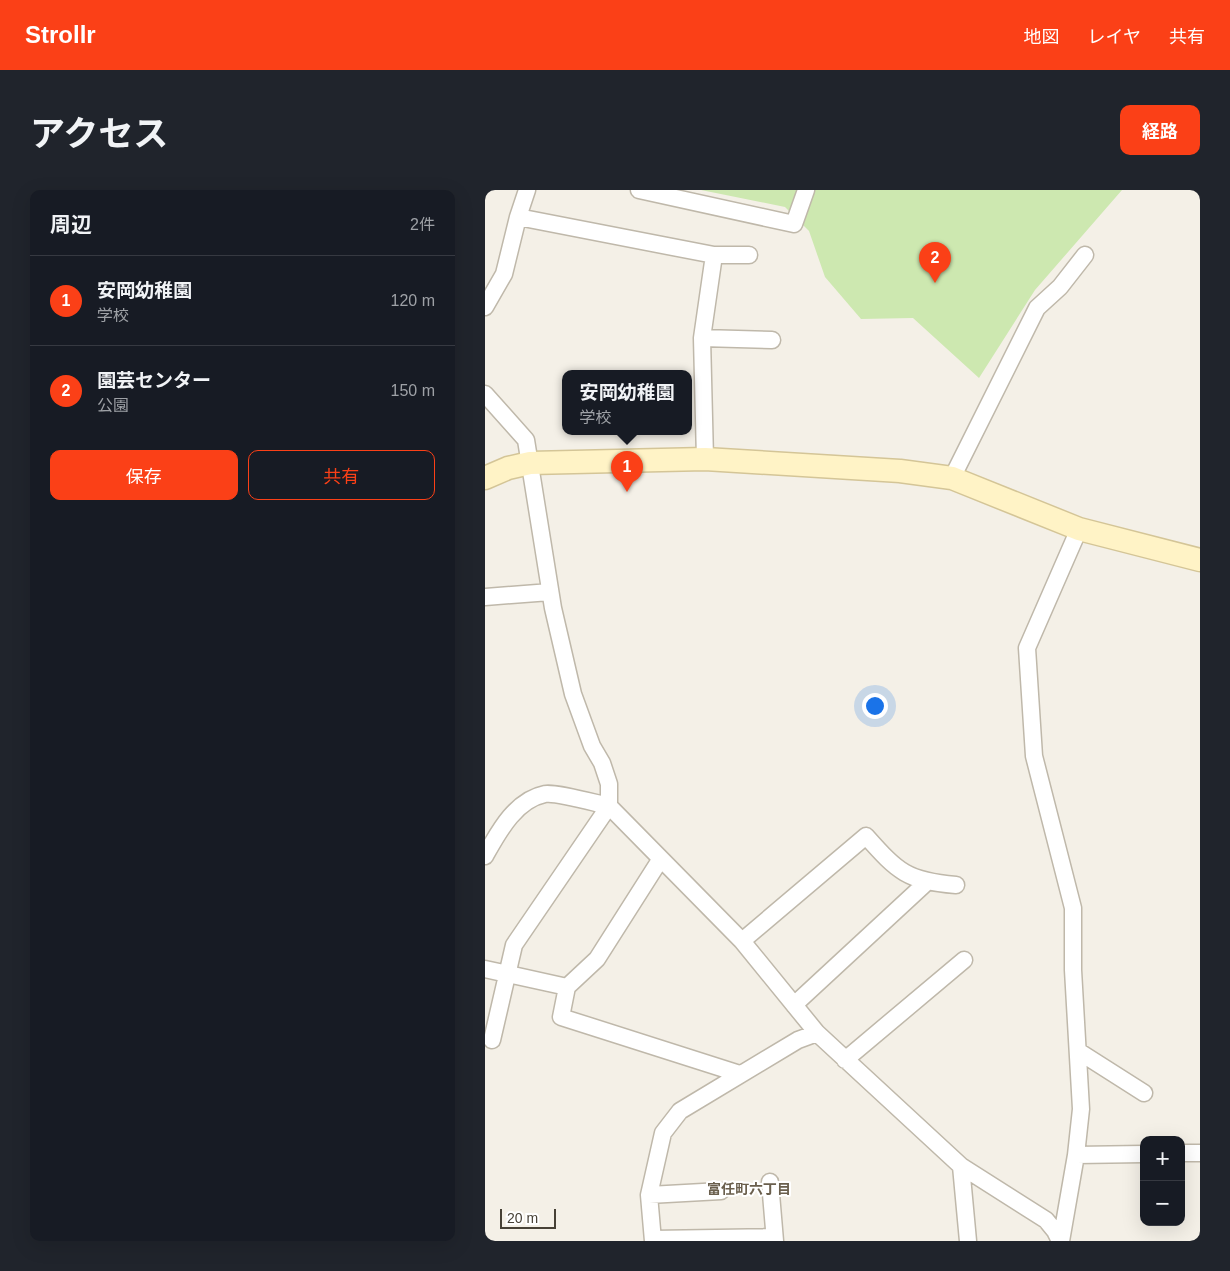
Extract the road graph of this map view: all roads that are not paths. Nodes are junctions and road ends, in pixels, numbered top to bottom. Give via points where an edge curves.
1 (527, 190) edge
2 (639, 190) edge
3 (806, 190) edge
4 (518, 217) junction
5 (714, 255) junction
6 (749, 255) dead end
7 (1085, 255) dead end
8 (485, 307) edge
9 (702, 338) junction
10 (772, 340) dead end
11 (485, 394) edge
12 (705, 459) junction
13 (530, 463) junction
14 (485, 478) edge
15 (952, 478) junction
16 (1079, 529) junction
17 (1200, 560) edge
18 (550, 592) junction
19 (485, 597) edge
20 (609, 806) junction
21 (485, 856) edge
22 (660, 860) junction
23 (927, 882) junction
24 (956, 884) dead end
25 (742, 941) junction
26 (964, 960) dead end
27 (485, 969) edge
28 (507, 974) junction
29 (567, 987) junction
30 (794, 1005) junction
31 (817, 1033) junction
32 (492, 1040) dead end
33 (1078, 1051) junction
34 (845, 1060) junction
35 (739, 1074) junction
36 (1144, 1093) dead end
37 (1185, 1153) edge
38 (1200, 1153) edge
39 (1140, 1154) edge
40 (1076, 1155) junction
41 (961, 1166) junction
42 (770, 1182) dead end
43 (721, 1192) dead end
44 (649, 1195) junction
45 (775, 1239) edge
46 (653, 1240) edge
47 (968, 1241) edge
48 (1060, 1241) edge

1 - 4 street
2 - 3 street via 795,224
4 - 5 street
4 - 8 street via 504,274
5 - 6 street
5 - 9 street
7 - 15 street via 1060,287 1037,308
9 - 10 street
9 - 12 street
11 - 13 street via 526,440
12 - 13 street
12 - 15 street via 900,470
13 - 14 street
13 - 18 street
15 - 16 street
16 - 17 street
16 - 33 street via 1027,648 1034,756 1073,908
18 - 19 street
18 - 20 street via 573,694 609,784
20 - 21 street via 545,794 524,803 501,828
20 - 22 street
20 - 28 street via 514,945
22 - 25 street
22 - 29 street via 597,959
23 - 24 street
23 - 25 street via 913,878 888,860 866,836
23 - 30 street
25 - 30 street
26 - 34 street
27 - 28 street
28 - 29 street
28 - 32 street
29 - 35 street via 561,1017
30 - 31 street
31 - 34 street
31 - 35 street via 798,1040
33 - 36 street
33 - 40 street via 1081,1110
34 - 41 street
35 - 44 street via 680,1111 663,1133
37 - 38 street
39 - 40 street
40 - 48 street
41 - 47 street
41 - 48 street via 1045,1220
42 - 45 street
43 - 44 street
44 - 46 street
45 - 46 street

